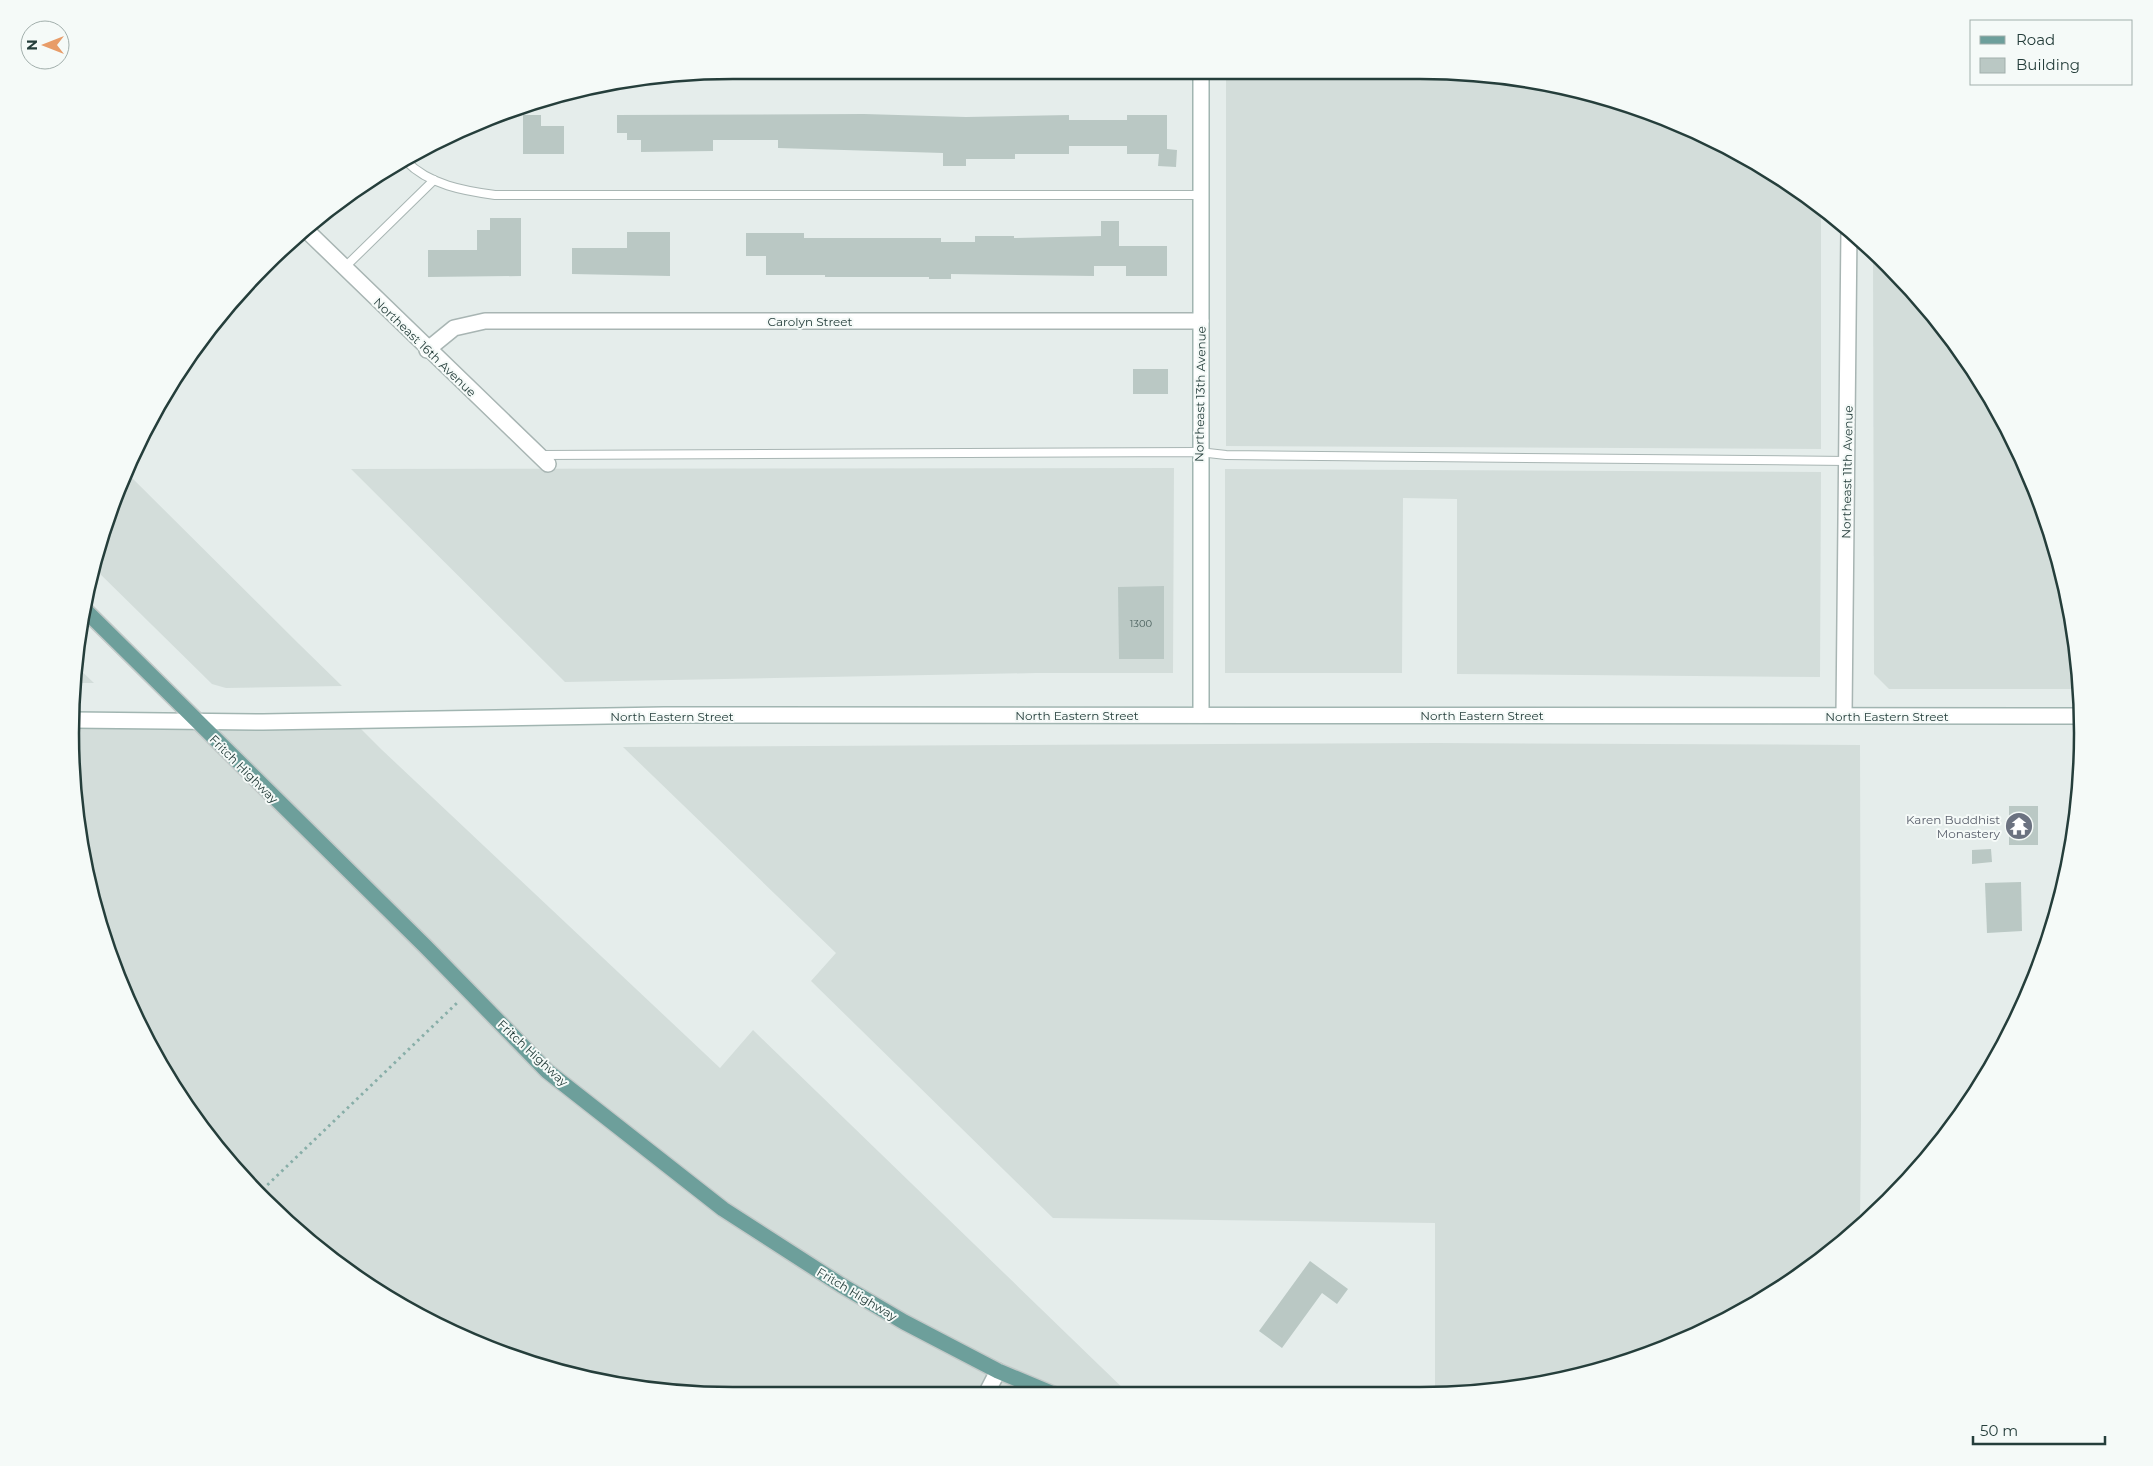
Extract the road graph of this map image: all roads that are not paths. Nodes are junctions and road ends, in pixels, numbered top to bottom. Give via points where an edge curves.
1 (1201, 79) edge
2 (410, 164) edge
3 (434, 180) junction
4 (1201, 195) junction
5 (310, 234) edge
6 (1849, 239) edge
7 (344, 268) junction
8 (1201, 321) junction
9 (427, 350) junction
10 (1199, 452) junction
11 (543, 460) joint
12 (1847, 461) junction
13 (89, 614) edge
14 (1201, 715) junction
15 (1844, 715) junction
16 (2074, 716) edge
17 (79, 720) edge
18 (196, 721) junction
19 (998, 1371) junction
20 (990, 1387) edge
21 (1036, 1387) edge

1 - 4 street, Northeast 13th Avenue
2 - 3 lane
3 - 4 lane via 468,192 495,195
3 - 7 lane
4 - 8 street, Northeast 13th Avenue
5 - 7 street, Northeast 16th Avenue
6 - 12 street, Northeast 11th Avenue
7 - 9 street, Northeast 16th Avenue
8 - 9 street, Carolyn Street via 485,321 454,328
8 - 10 street, Northeast 13th Avenue
9 - 11 street, Northeast 16th Avenue
10 - 11 lane
10 - 12 lane via 1226,455
10 - 14 street, Northeast 13th Avenue
12 - 15 street, Northeast 11th Avenue
13 - 18 main road, Fritch Highway
14 - 15 street, North Eastern Street
14 - 18 street, North Eastern Street via 664,715
15 - 16 street, North Eastern Street
17 - 18 street, North Eastern Street
18 - 19 main road, Fritch Highway via 547,1071 723,1209 880,1308
19 - 20 street
19 - 21 main road, Fritch Highway

